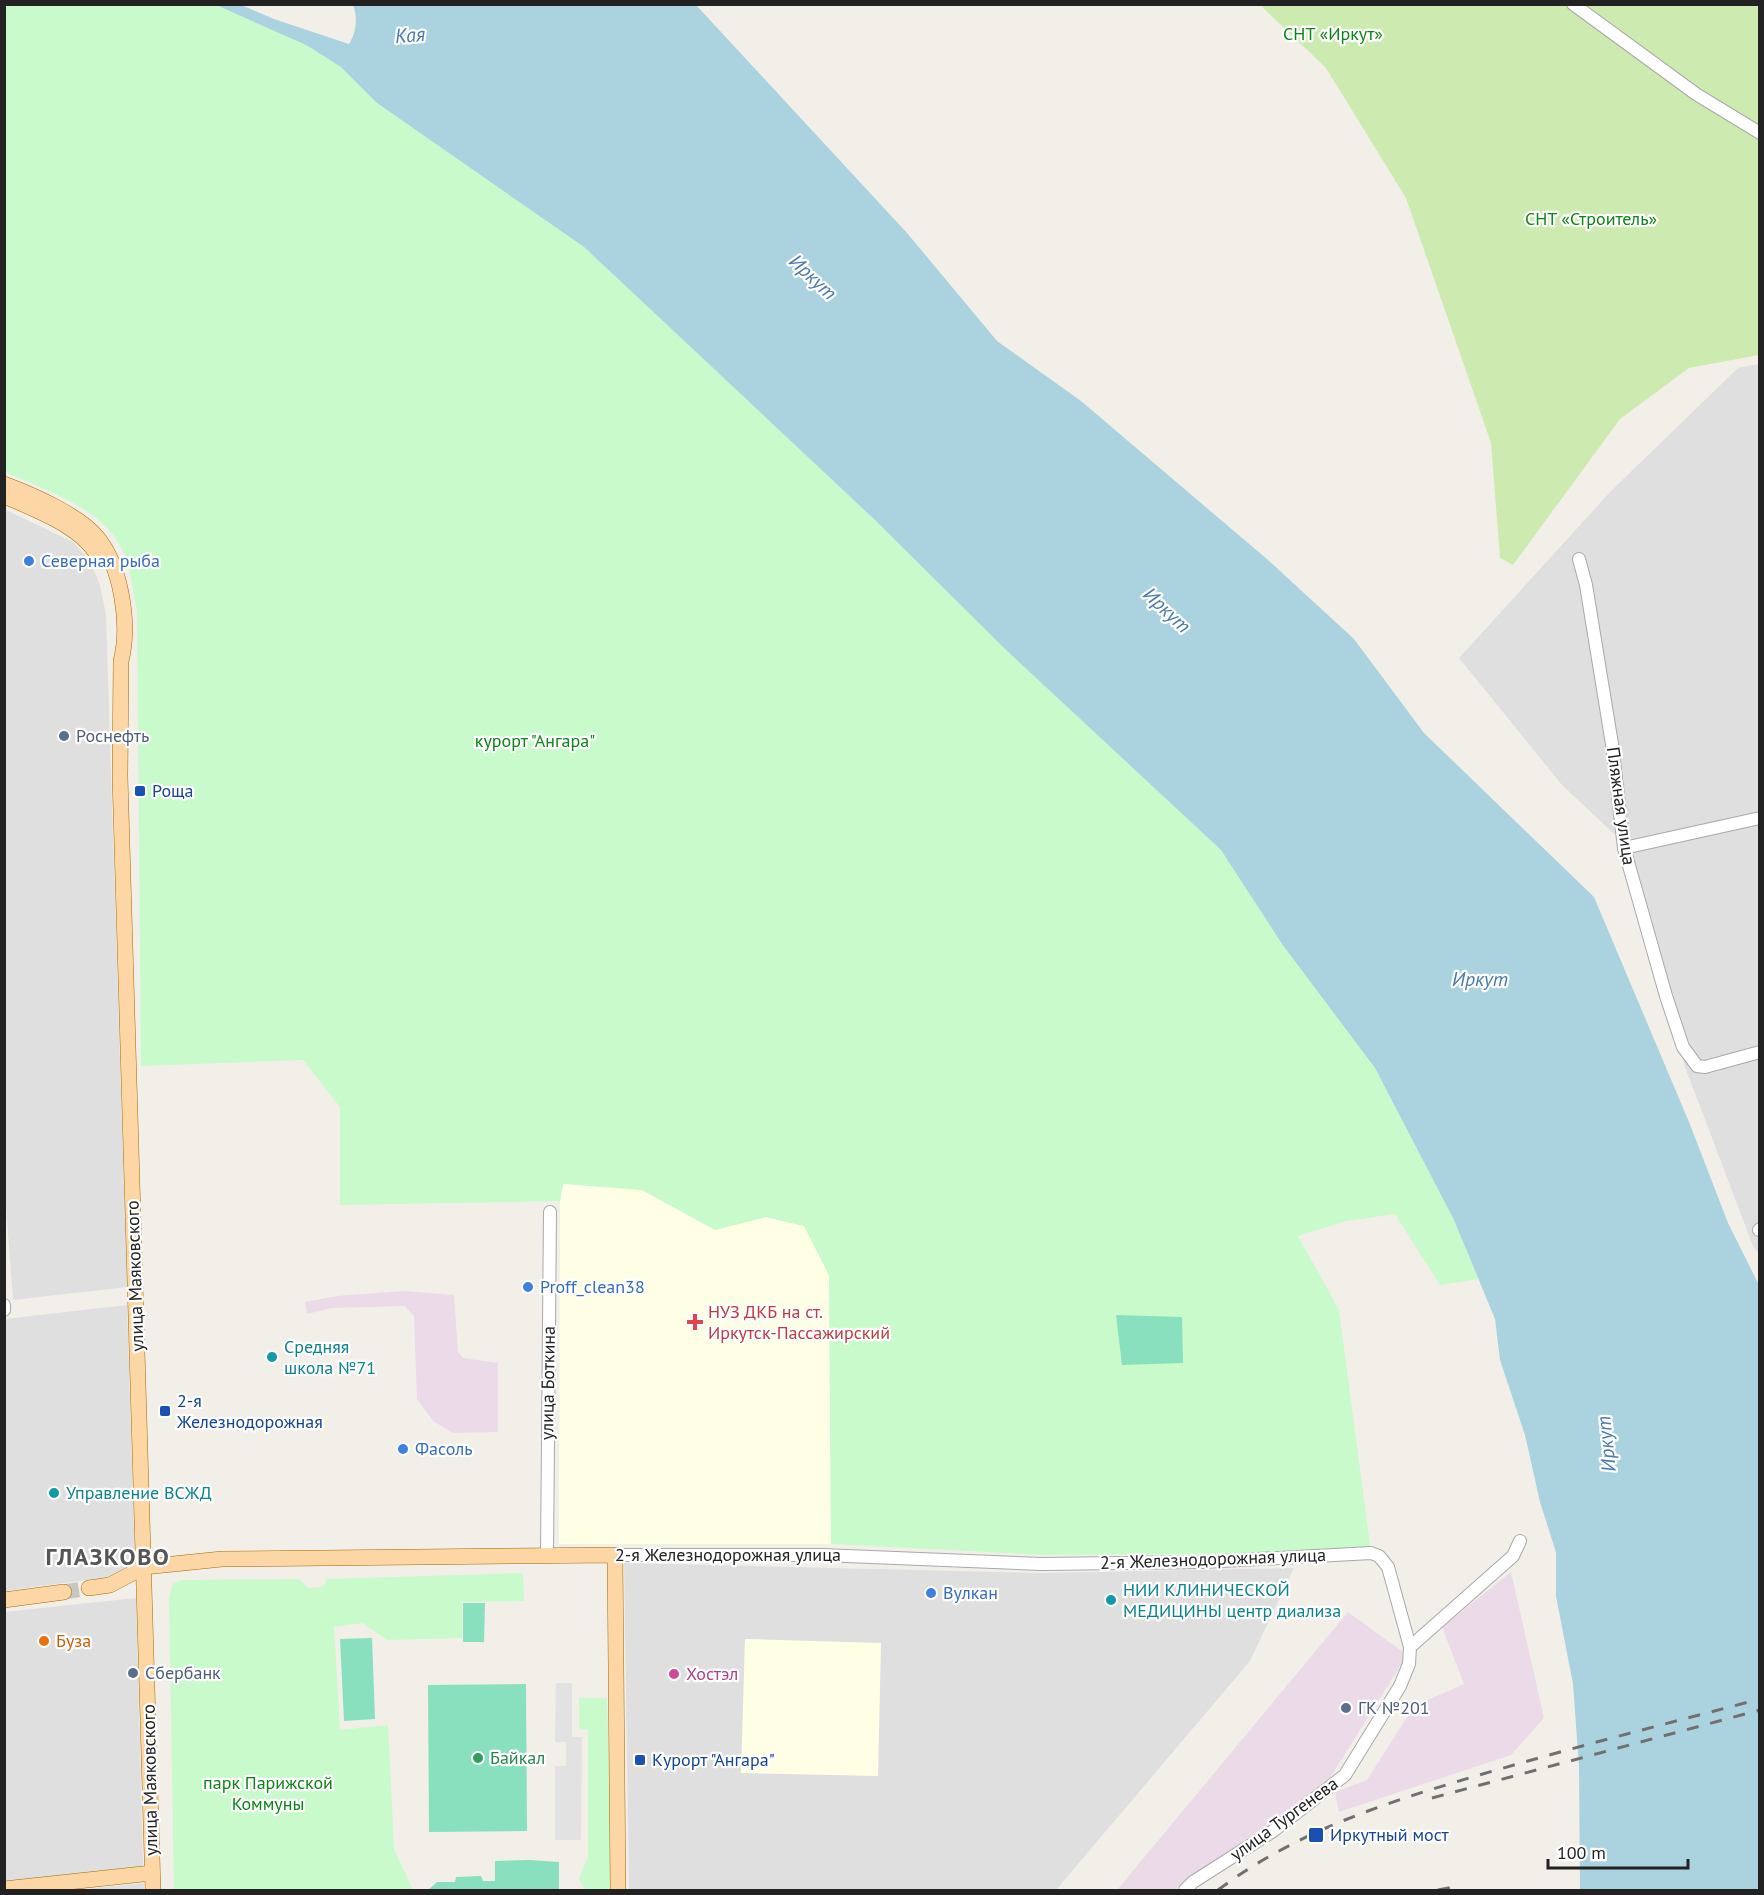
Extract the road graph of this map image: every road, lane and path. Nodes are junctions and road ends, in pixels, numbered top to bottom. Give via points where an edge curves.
1 (1573, 4) edge
2 (1760, 133) edge
3 (4, 484) edge
4 (4, 496) edge
5 (1579, 558) dead end
6 (121, 662) junction
7 (1760, 818) edge
8 (1624, 848) junction
9 (1760, 1052) edge
10 (550, 1212) dead end
11 (4, 1305) edge
12 (5, 1310) edge
13 (1520, 1541) dead end
14 (547, 1554) junction
15 (615, 1555) junction
16 (144, 1567) junction
17 (90, 1588) tunnel mouth
18 (64, 1592) tunnel mouth
19 (4, 1600) edge
20 (1410, 1647) junction
21 (152, 1873) junction
22 (4, 1889) edge
23 (153, 1890) edge
24 (618, 1890) edge
25 (1185, 1890) edge

1 - 2 street via 1696,94
3 - 6 main road, улица Маяковского via 72,518 97,536 111,561 122,600 125,645
4 - 6 main road, улица Маяковского via 59,522 95,550 108,582 115,615 115,649
5 - 8 street, Пляжная улица via 1610,733
6 - 16 main road, улица Маяковского via 120,777
7 - 8 street
8 - 9 street, Пляжная улица via 1683,1047 1697,1066 1712,1066
10 - 14 street, улица Боткина
11 - 12 street
13 - 20 street via 1513,1556
14 - 15 main road, 2-я Железнодорожная улица
14 - 16 main road, 2-я Железнодорожная улица via 222,1560
15 - 20 street, 2-я Железнодорожная улица via 822,1556 1041,1564 1203,1562 1371,1553 1388,1567
15 - 24 main road
16 - 17 main road, 2-я Железнодорожная улица via 111,1585
16 - 21 main road, улица Маяковского
18 - 19 main road
20 - 25 street, улица Тургенева via 1409,1664 1400,1686 1345,1775 1273,1831
21 - 22 main road
21 - 23 main road, улица Маяковского

